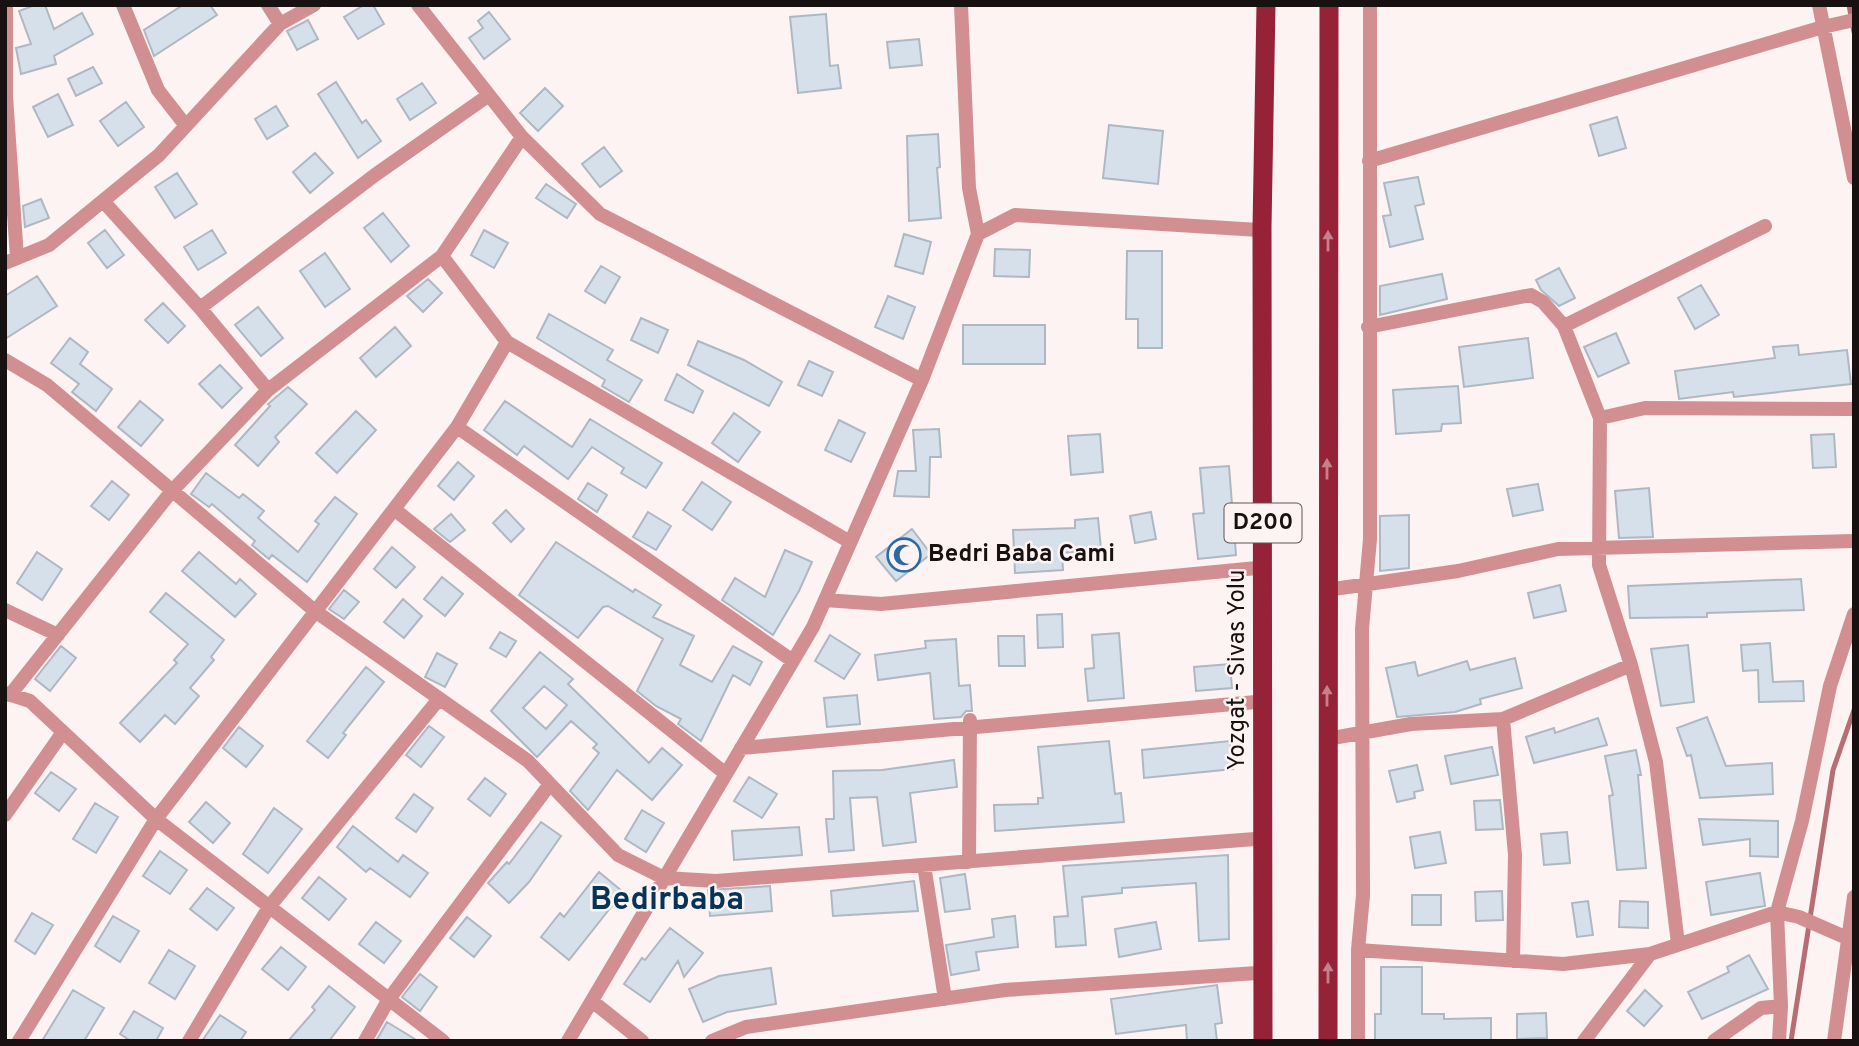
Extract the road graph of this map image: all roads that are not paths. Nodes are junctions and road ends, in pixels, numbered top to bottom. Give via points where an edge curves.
1 (6, 5) edge
2 (123, 5) edge
3 (268, 5) edge
4 (314, 5) edge
5 (418, 5) edge
6 (961, 5) edge
7 (1259, 5) edge
8 (1266, 5) edge
9 (1329, 5) edge
10 (1370, 5) edge
11 (1819, 5) edge
12 (1849, 21) edge
13 (280, 24) junction
14 (1823, 27) junction
15 (489, 95) junction
16 (186, 126) junction
17 (522, 136) junction
18 (1368, 161) junction
19 (1854, 178) edge
20 (103, 201) junction
21 (1765, 226) dead end
22 (1259, 230) junction
23 (978, 234) junction
24 (442, 256) junction
25 (11, 261) edge
26 (200, 308) junction
27 (1564, 326) junction
28 (1368, 327) junction
29 (507, 342) junction
30 (5, 360) edge
31 (922, 380) junction
32 (268, 390) junction
33 (1854, 409) edge
34 (1600, 418) junction
35 (457, 427) junction
36 (171, 492) junction
37 (394, 509) junction
38 (1854, 541) edge
39 (850, 542) junction
40 (1597, 548) junction
41 (1257, 568) junction
42 (1366, 585) junction
43 (1327, 590) junction
44 (825, 600) junction
45 (5, 610) edge
46 (315, 611) junction
47 (1854, 614) edge
48 (58, 635) junction
49 (793, 661) junction
50 (1631, 665) junction
51 (8, 694) edge
52 (439, 699) junction
53 (1256, 702) junction
54 (1503, 719) junction
55 (969, 724) junction
56 (63, 732) junction
57 (1362, 733) junction
58 (1326, 739) junction
59 (741, 748) junction
60 (726, 774) junction
61 (550, 784) junction
62 (5, 815) edge
63 (156, 819) junction
64 (1255, 839) junction
65 (969, 862) junction
66 (924, 865) junction
67 (664, 878) junction
68 (1854, 897) edge
69 (270, 906) junction
70 (1777, 912) junction
71 (1845, 936) edge
72 (1678, 944) junction
73 (1358, 950) junction
74 (1650, 954) junction
75 (1513, 961) junction
76 (1257, 973) junction
77 (389, 999) junction
78 (945, 999) junction
79 (592, 1001) junction
80 (1782, 1006) junction
81 (19, 1041) edge
82 (189, 1041) edge
83 (365, 1041) edge
84 (443, 1041) edge
85 (568, 1041) edge
86 (642, 1041) edge
87 (712, 1041) edge
88 (1261, 1041) edge
89 (1328, 1041) edge
90 (1358, 1041) edge
91 (1584, 1041) edge
92 (1714, 1041) edge
93 (1779, 1041) edge
94 (1834, 1041) edge

1 - 25 street
2 - 16 street via 158,90
3 - 13 street
4 - 13 street
5 - 15 street
6 - 23 street via 969,188
7 - 22 street
8 - 88 highway, Yozgat - Sivas Yolu / D200
43 -> 9 highway, D200
10 - 18 street
11 - 14 street
12 - 14 street
13 - 16 street
14 - 18 street
14 - 19 street
15 - 17 street
15 - 26 street
16 - 20 street
17 - 24 street
17 - 31 street via 600,214
18 - 28 street
20 - 25 street via 49,245
20 - 26 street
21 - 27 street
22 - 23 street via 1015,215
22 - 41 street
23 - 31 street
24 - 29 street
24 - 32 street
26 - 32 street
27 - 28 street via 1531,295
27 - 34 street
28 - 42 street via 1370,539
29 - 35 street
29 - 39 street
30 - 36 street via 47,386
31 - 39 street
32 - 36 street
33 - 34 street via 1645,408
34 - 40 street
35 - 37 street
35 - 49 street
36 - 46 street
36 - 48 street
37 - 46 street
37 - 60 street
38 - 40 street
39 - 44 street
40 - 42 street via 1558,549
40 - 50 street
41 - 44 street via 881,604
41 - 53 street
42 - 43 street
42 - 57 street
58 -> 43 highway, D200
44 - 49 street
45 - 48 street
46 - 52 street
46 - 63 street
47 - 70 street via 1830,686 1802,821
48 - 51 street
49 - 59 street
50 - 54 street
50 - 72 street via 1656,762
51 - 56 street via 30,701
52 - 61 street via 528,761
52 - 69 street
53 - 55 street
53 - 64 street
54 - 57 street via 1411,724
54 - 75 street via 1515,855
55 - 59 street
55 - 65 street
56 - 62 street
56 - 63 street
57 - 58 street
57 - 73 street via 1363,895
89 -> 58 highway, D200
59 - 60 street
60 - 67 street
61 - 67 street via 618,855
61 - 77 street
63 - 69 street
63 - 81 street
64 - 65 street
64 - 76 street
65 - 66 street
66 - 67 street via 716,881
66 - 78 street
67 - 79 street
68 - 71 street
69 - 77 street
69 - 82 street
70 - 71 street via 1799,916
70 - 72 street
70 - 80 street
71 - 94 street
72 - 74 street
73 - 75 street
73 - 90 street
74 - 75 street via 1563,964
74 - 91 street
76 - 78 street via 1005,990
76 - 88 street
77 - 83 street
77 - 84 street
78 - 87 street via 746,1027
79 - 85 street
79 - 86 street
80 - 92 street via 1761,1009
80 - 93 street

